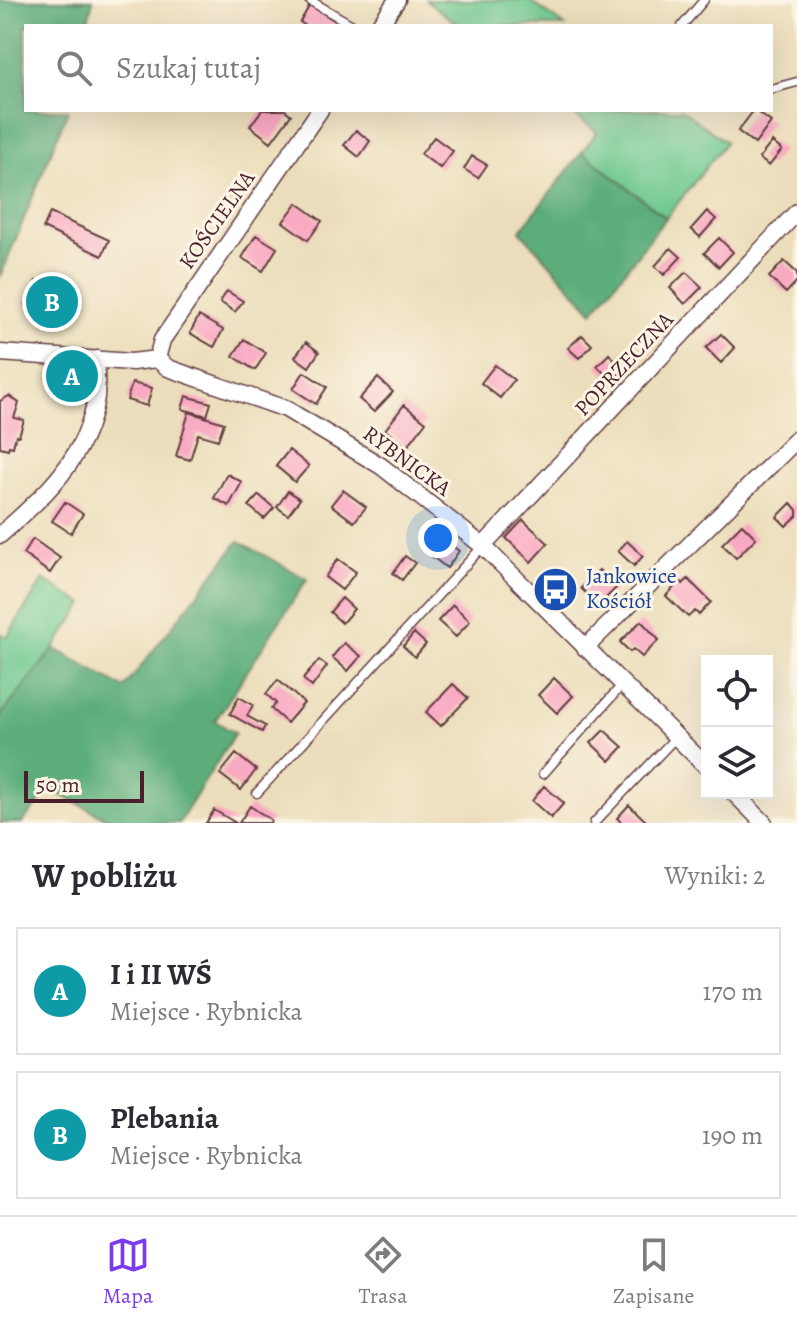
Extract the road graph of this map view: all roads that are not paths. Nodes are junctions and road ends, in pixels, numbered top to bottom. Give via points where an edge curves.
1 (309, 0) edge
2 (397, 0) edge
3 (704, 0) edge
4 (351, 24) edge
5 (380, 24) edge
6 (684, 24) edge
7 (797, 82) edge
8 (773, 88) edge
9 (319, 112) edge
10 (797, 212) edge
11 (0, 353) edge
12 (97, 359) junction
13 (157, 359) junction
14 (797, 439) edge
15 (0, 535) edge
16 (483, 546) junction
17 (585, 648) junction
18 (623, 684) junction
19 (676, 736) junction
20 (701, 761) edge
21 (543, 774) dead end
22 (257, 793) dead end
23 (740, 799) edge
24 (594, 823) edge
25 (764, 823) edge

1 - 4 lane
2 - 5 street
3 - 6 lane
7 - 8 lane
9 - 13 street, KOŚCIELNA via 162,340
10 - 16 street, POPRZECZNA
11 - 12 street, RYBNICKA
12 - 13 street, RYBNICKA
12 - 15 street via 96,397 75,455 39,501
13 - 16 street, RYBNICKA via 286,409 331,434
14 - 17 street
16 - 17 street, RYBNICKA
16 - 22 lane
17 - 18 street, RYBNICKA
18 - 19 street, RYBNICKA
18 - 21 lane
19 - 20 street, RYBNICKA
19 - 24 lane
23 - 25 street

